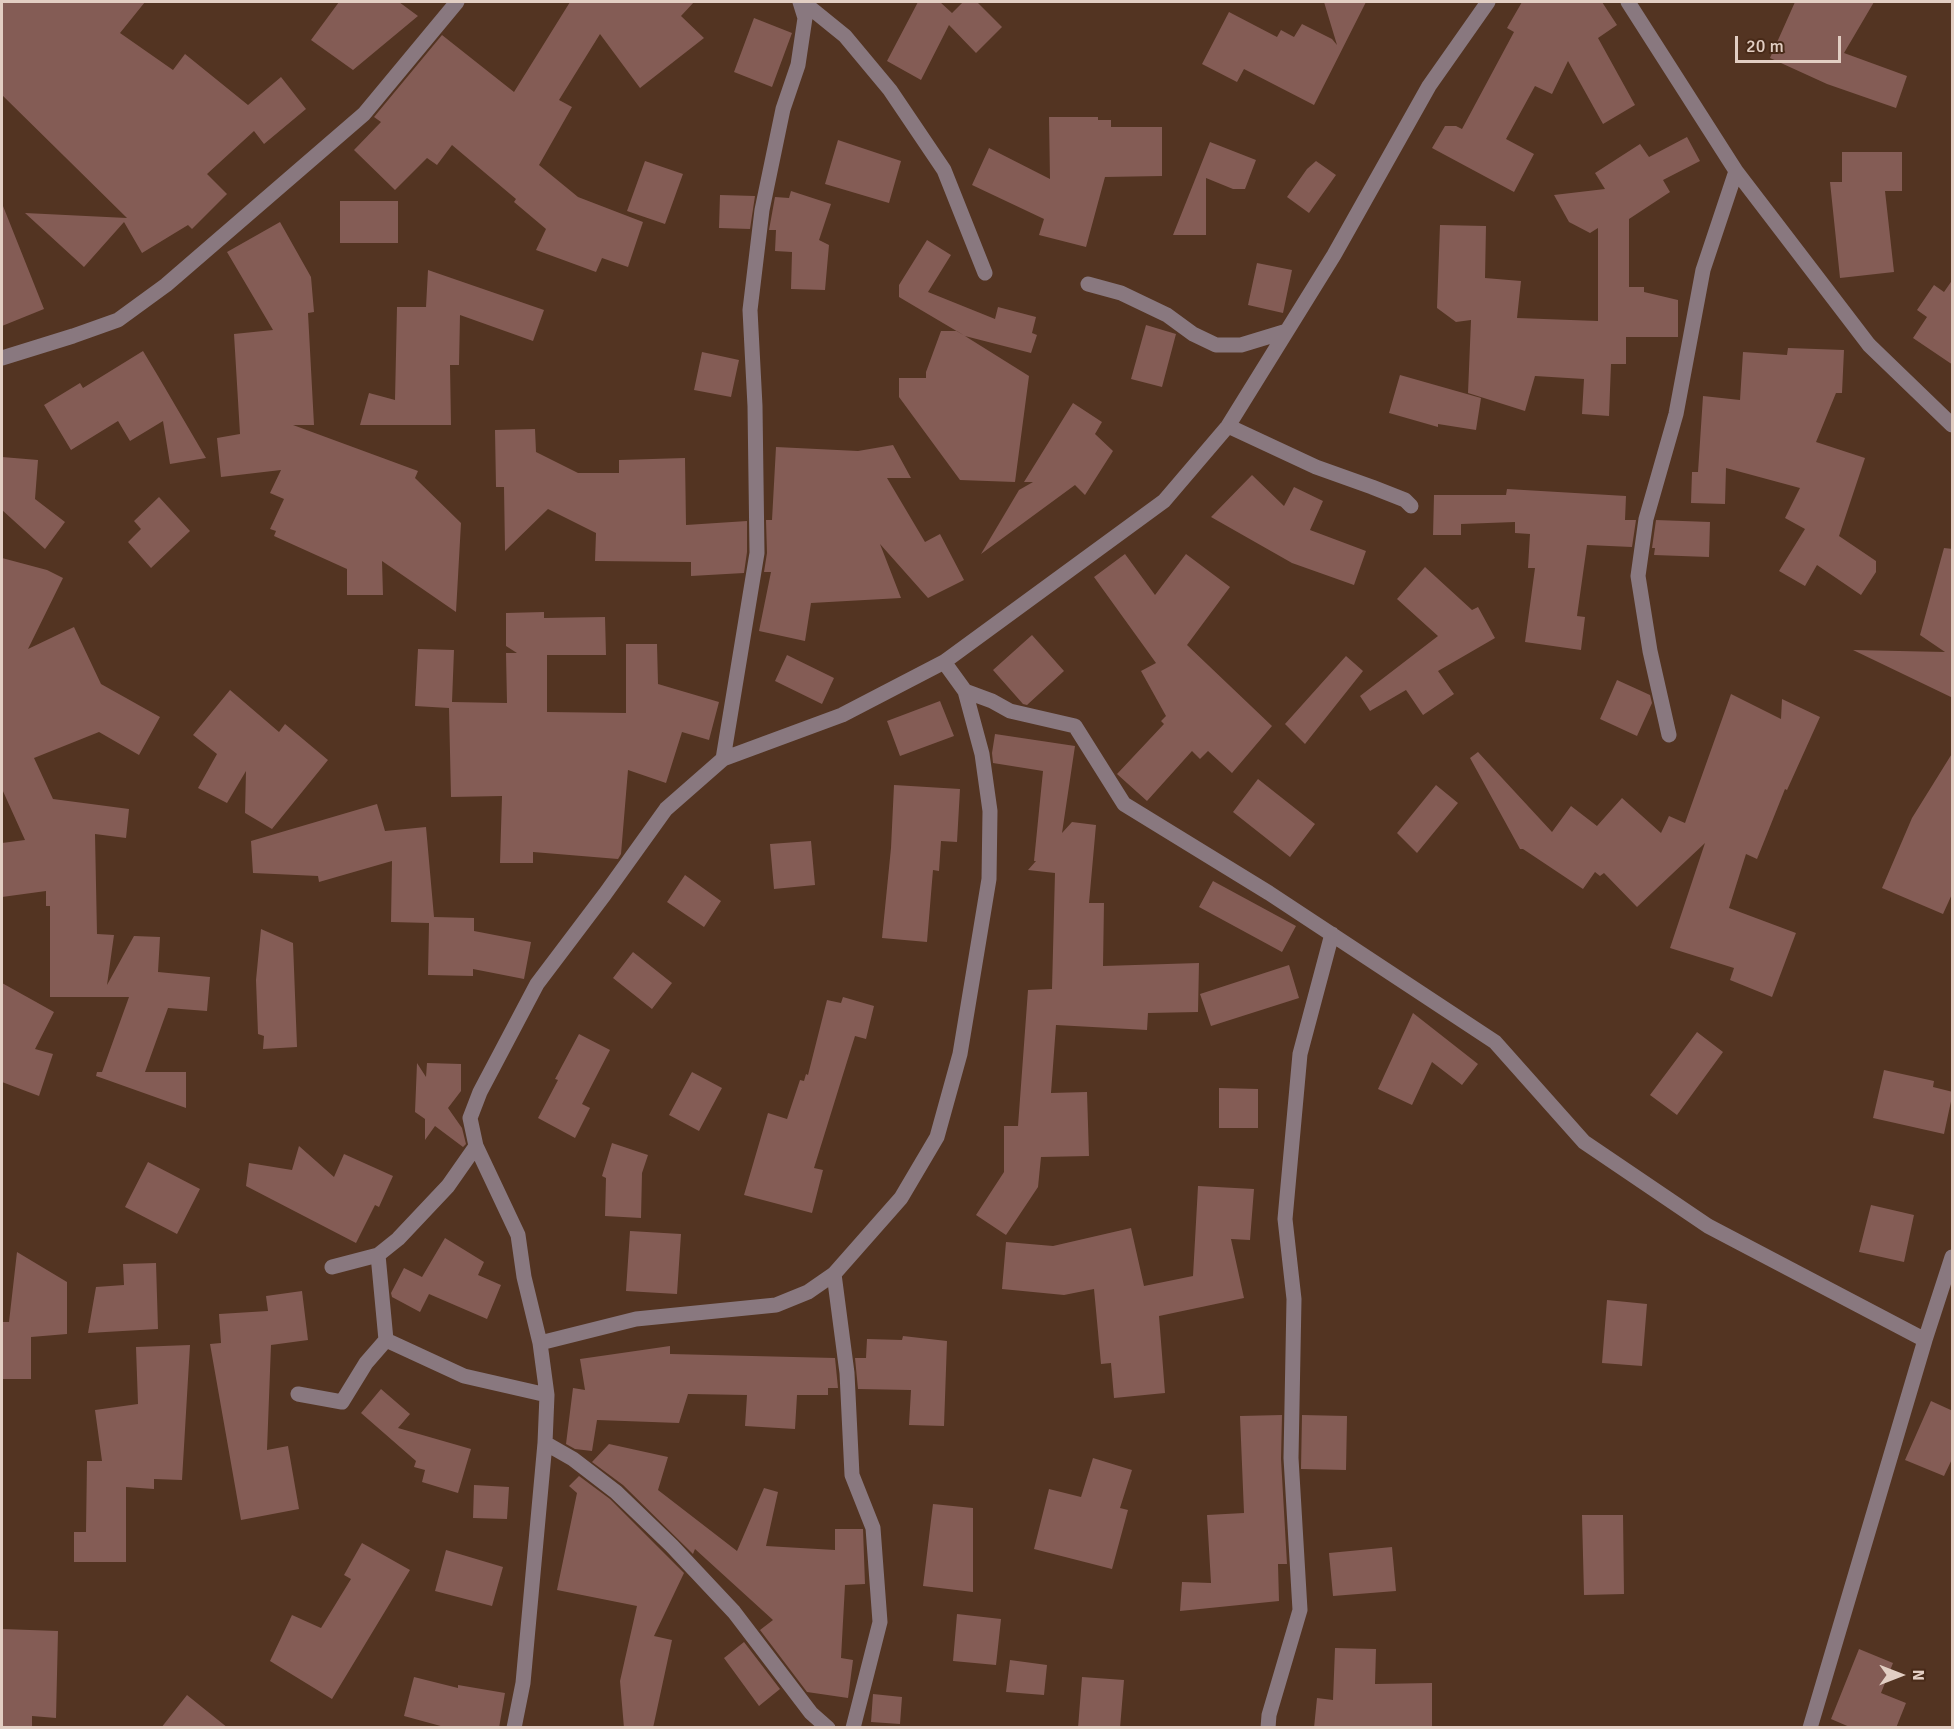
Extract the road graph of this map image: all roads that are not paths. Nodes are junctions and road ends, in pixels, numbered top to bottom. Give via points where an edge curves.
1 (457, 2) edge
2 (802, 2) edge
3 (1488, 2) edge
4 (1628, 2) edge
5 (1736, 171) junction
6 (985, 273) dead end
7 (1088, 284) dead end
8 (1287, 331) junction
9 (2, 358) edge
10 (1953, 425) edge
11 (1228, 426) junction
12 (1411, 506) dead end
13 (945, 662) junction
14 (964, 691) junction
15 (1669, 735) dead end
16 (723, 759) junction
17 (1332, 934) junction
18 (476, 1146) junction
19 (378, 1255) junction
20 (1953, 1257) edge
21 (332, 1267) dead end
22 (834, 1274) junction
23 (386, 1340) junction
24 (1925, 1340) junction
25 (540, 1343) junction
26 (298, 1394) dead end
27 (547, 1395) junction
28 (545, 1443) junction
29 (514, 1728) edge
30 (828, 1728) edge
31 (853, 1728) edge
32 (1268, 1728) edge
33 (1810, 1728) edge

1 - 9 street via 364,114 166,285 118,320
2 - 6 street via 845,36 890,90 945,170
2 - 16 street via 806,18 762,210 750,310 757,553
3 - 8 street via 1429,86
4 - 5 street
5 - 10 street via 1869,345
5 - 15 street via 1703,270 1676,414 1646,519 1638,576
7 - 8 street via 1121,292 1216,345 1241,345
8 - 11 street
11 - 12 street via 1316,467 1405,500
11 - 13 street via 1164,501
13 - 14 street
13 - 16 street via 842,715
14 - 17 street via 1010,711 1075,726 1124,804
14 - 22 street via 982,754 990,811 989,879 960,1054 937,1137 901,1198
16 - 18 street via 666,809 537,984 470,1118
17 - 24 street via 1495,1042 1584,1142 1708,1226
17 - 32 street via 1300,1054 1285,1219 1294,1299 1292,1458 1300,1610
18 - 19 street via 448,1186
18 - 25 street via 518,1235
19 - 21 street
19 - 23 street
20 - 24 street
22 - 25 street via 808,1292 776,1305 636,1318
22 - 31 street via 847,1372 852,1475 873,1528 880,1622
23 - 26 street via 342,1402
23 - 27 street via 464,1376
24 - 33 street
25 - 27 street
27 - 28 street
28 - 29 street via 523,1683
28 - 30 street via 616,1492 672,1546 734,1612 811,1713

